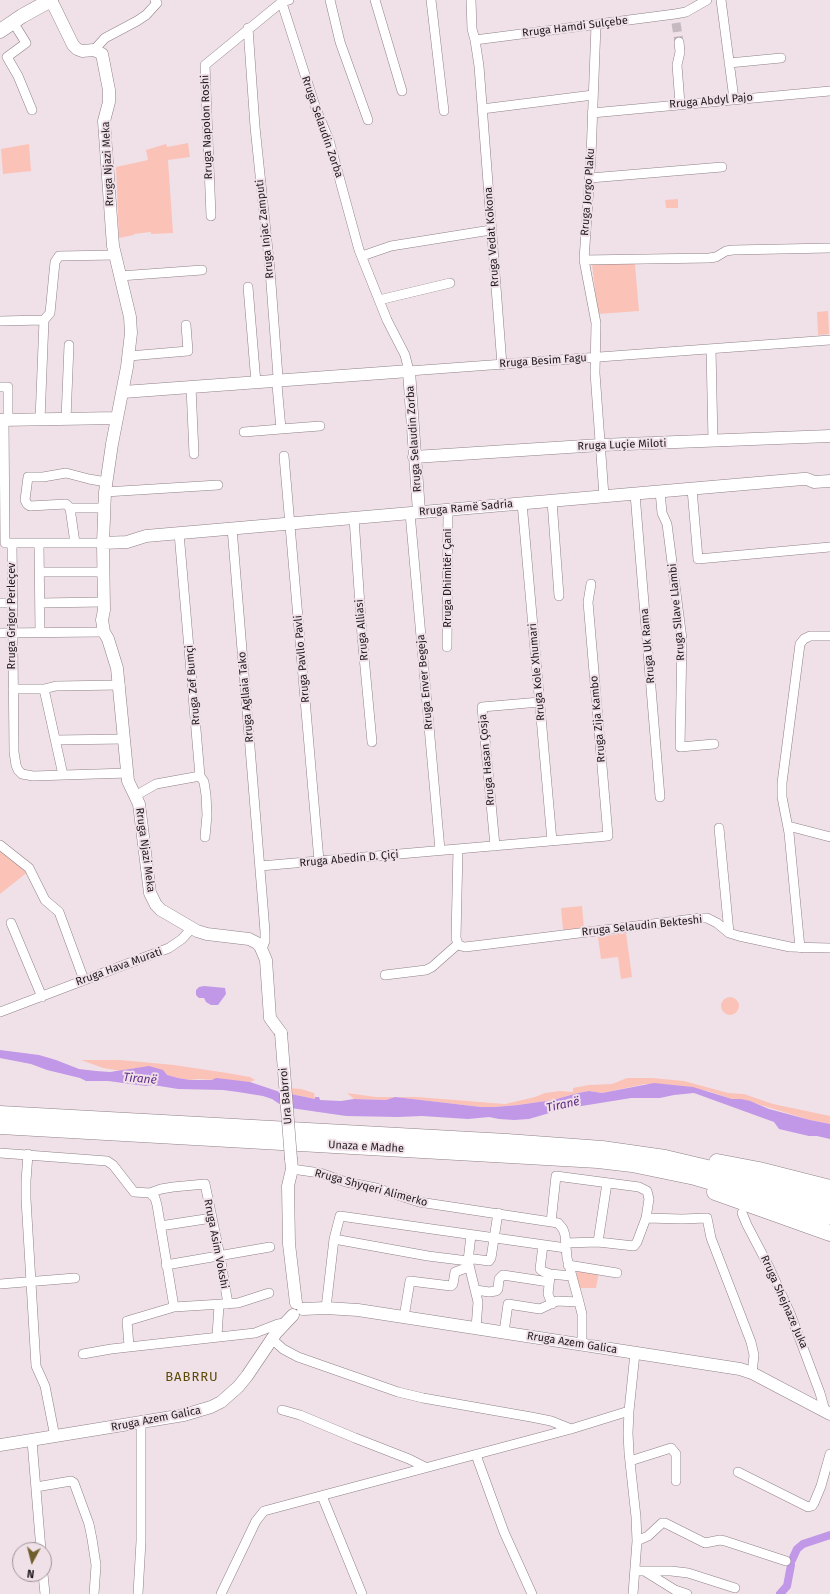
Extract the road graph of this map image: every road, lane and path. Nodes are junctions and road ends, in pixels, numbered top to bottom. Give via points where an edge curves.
1 (34, 0) edge
2 (51, 0) edge
3 (330, 0) edge
4 (375, 0) edge
5 (431, 0) edge
6 (470, 0) edge
7 (707, 0) edge
8 (721, 0) edge
9 (156, 1) edge
10 (284, 1) edge
11 (7, 22) edge
12 (596, 25) junction
13 (248, 28) junction
14 (0, 31) edge
15 (476, 40) junction
16 (679, 42) tunnel mouth
17 (94, 50) junction
18 (781, 58) dead end
19 (729, 63) junction
20 (402, 91) dead end
21 (830, 91) edge
22 (593, 95) junction
23 (734, 99) junction
24 (680, 104) junction
25 (32, 110) dead end
26 (482, 110) junction
27 (444, 111) dead end
28 (592, 113) junction
29 (368, 120) dead end
30 (722, 167) dead end
31 (590, 178) junction
32 (211, 216) dead end
33 (491, 230) junction
34 (830, 248) edge
35 (115, 255) junction
36 (362, 256) junction
37 (584, 260) junction
38 (202, 270) dead end
39 (120, 276) junction
40 (450, 283) dead end
41 (248, 287) dead end
42 (379, 300) junction
43 (44, 320) junction
44 (0, 321) edge
45 (186, 325) dead end
46 (830, 340) edge
47 (69, 345) dead end
48 (711, 349) junction
49 (129, 356) junction
50 (596, 357) junction
51 (502, 364) junction
52 (409, 371) junction
53 (278, 381) junction
54 (256, 383) junction
55 (0, 387) edge
56 (191, 387) junction
57 (123, 392) junction
58 (117, 418) junction
59 (66, 419) junction
60 (4, 420) edge
61 (40, 420) junction
62 (320, 426) dead end
63 (281, 429) junction
64 (244, 432) dead end
65 (830, 436) edge
66 (713, 441) junction
67 (600, 445) junction
68 (194, 454) dead end
69 (284, 456) dead end
70 (414, 457) junction
71 (830, 481) edge
72 (218, 485) dead end
73 (106, 487) junction
74 (692, 489) junction
75 (660, 492) junction
76 (635, 494) junction
77 (604, 496) junction
78 (552, 501) junction
79 (522, 503) junction
80 (70, 508) junction
81 (104, 508) junction
82 (448, 510) junction
83 (415, 512) junction
84 (354, 518) junction
85 (291, 523) junction
86 (232, 528) junction
87 (179, 533) junction
88 (6, 543) edge
89 (39, 543) junction
90 (75, 543) junction
91 (103, 543) junction
92 (830, 547) edge
93 (40, 572) junction
94 (103, 572) junction
95 (591, 584) dead end
96 (559, 596) dead end
97 (40, 602) junction
98 (103, 602) junction
99 (0, 603) edge
100 (13, 603) junction
101 (12, 632) junction
102 (40, 632) junction
103 (104, 632) junction
104 (0, 633) edge
105 (830, 636) edge
106 (447, 647) dead end
107 (120, 685) junction
108 (13, 689) junction
109 (44, 689) junction
110 (540, 702) junction
111 (125, 738) junction
112 (56, 740) junction
113 (372, 742) dead end
114 (714, 744) dead end
115 (128, 773) junction
116 (64, 775) junction
117 (200, 776) junction
118 (135, 796) junction
119 (660, 797) dead end
120 (719, 828) dead end
121 (788, 830) junction
122 (608, 836) joint
123 (205, 837) dead end
124 (830, 837) edge
125 (552, 841) junction
126 (830, 843) edge
127 (0, 845) edge
128 (495, 846) junction
129 (458, 849) junction
130 (440, 850) junction
131 (319, 861) junction
132 (260, 866) junction
133 (11, 923) dead end
134 (192, 928) junction
135 (729, 933) junction
136 (458, 944) junction
137 (800, 948) junction
138 (830, 948) edge
139 (262, 949) junction
140 (385, 975) dead end
141 (84, 980) junction
142 (42, 997) junction
143 (0, 1012) edge
144 (0, 1114) edge
145 (0, 1126) edge
146 (476, 1147) junction
147 (0, 1152) edge
148 (28, 1154) junction
149 (292, 1164) junction
150 (607, 1183) junction
151 (830, 1188) edge
152 (150, 1193) junction
153 (830, 1203) edge
154 (498, 1213) junction
155 (742, 1213) dead end
156 (830, 1216) edge
157 (212, 1218) junction
158 (646, 1218) junction
159 (550, 1222) junction
160 (160, 1226) junction
161 (830, 1233) edge
162 (471, 1235) junction
163 (495, 1238) junction
164 (334, 1239) junction
165 (598, 1242) junction
166 (543, 1245) junction
167 (566, 1246) junction
168 (270, 1247) dead end
169 (220, 1256) junction
170 (166, 1264) junction
171 (468, 1264) junction
172 (568, 1265) junction
173 (617, 1273) dead end
174 (571, 1276) junction
175 (76, 1278) dead end
176 (549, 1278) junction
177 (30, 1281) junction
178 (0, 1284) edge
179 (476, 1290) junction
180 (269, 1293) dead end
181 (580, 1302) junction
182 (223, 1304) junction
183 (552, 1304) junction
184 (174, 1307) junction
185 (326, 1308) junction
186 (294, 1313) junction
187 (404, 1317) junction
188 (476, 1328) junction
189 (504, 1332) junction
190 (218, 1336) junction
191 (272, 1338) junction
192 (582, 1344) junction
193 (129, 1346) junction
194 (83, 1354) dead end
195 (635, 1354) junction
196 (752, 1373) junction
197 (830, 1390) edge
198 (820, 1393) junction
199 (282, 1410) dead end
200 (629, 1411) junction
201 (828, 1413) edge
202 (141, 1423) junction
203 (571, 1429) junction
204 (55, 1437) junction
205 (32, 1441) junction
206 (0, 1445) edge
207 (830, 1454) edge
208 (476, 1455) junction
209 (630, 1461) junction
210 (425, 1467) junction
211 (738, 1472) dead end
212 (676, 1481) dead end
213 (36, 1487) junction
214 (322, 1496) junction
215 (637, 1541) junction
216 (40, 1542) edge
217 (786, 1561) dead end
218 (635, 1571) junction
219 (646, 1572) junction
220 (44, 1582) edge
221 (735, 1588) dead end
222 (45, 1594) edge
223 (94, 1594) edge
224 (138, 1594) edge
225 (221, 1594) edge
226 (362, 1594) edge
227 (532, 1594) edge
228 (633, 1594) edge
229 (687, 1594) edge

1 - 11 main road
2 - 11 main road
2 - 17 main road via 73,45 82,51
3 - 29 street via 340,42
4 - 20 street
5 - 27 street
6 - 15 street, Rruga Vedat Kokona via 472,29
7 - 12 street, Rruga Hamdi Sulçebe via 676,19
8 - 19 street
9 - 17 street via 142,18 105,38
10 - 13 street, Rruga Napolon Roshi
10 - 36 street, Rruga Selaudin Zorba via 307,82 329,140
11 - 14 main road
11 - 25 street via 26,43 7,57
12 - 15 street, Rruga Hamdi Sulçebe
12 - 22 street, Rruga Jorgo Plaku
13 - 32 street, Rruga Napolon Roshi via 205,66
13 - 53 street, Rruga Injac Zamputi
15 - 26 street, Rruga Vedat Kokona
16 - 24 street via 677,65
17 - 35 main road, Rruga Njazi Meka via 99,51 103,57 109,90 104,120
18 - 19 street
19 - 23 street
21 - 23 street, Rruga Abdyl Pajo
22 - 26 street
22 - 28 street, Rruga Jorgo Plaku
23 - 24 street, Rruga Abdyl Pajo
24 - 28 street, Rruga Abdyl Pajo
26 - 33 street, Rruga Vedat Kokona
28 - 31 street, Rruga Jorgo Plaku
30 - 31 street
31 - 37 street, Rruga Jorgo Plaku
33 - 36 street via 391,246
33 - 51 street, Rruga Vedat Kokona
34 - 37 street via 733,250 709,258
35 - 39 main road, Rruga Njazi Meka
35 - 43 street via 59,256 55,262 50,313
36 - 42 street, Rruga Selaudin Zorba
37 - 50 street, Rruga Jorgo Plaku via 596,323
38 - 39 street
39 - 49 main road, Rruga Njazi Meka via 130,317
40 - 42 street
41 - 54 street
42 - 52 street, Rruga Selaudin Zorba via 405,355
43 - 44 street
43 - 61 street
45 - 49 street via 188,352
46 - 48 street, Rruga Besim Fagu
47 - 59 street
48 - 50 street, Rruga Besim Fagu
48 - 66 street
49 - 57 main road, Rruga Njazi Meka
50 - 51 street, Rruga Besim Fagu
50 - 67 street, Rruga Jorgo Plaku
51 - 52 street, Rruga Besim Fagu
52 - 53 main road, Rruga Besim Fagu
52 - 70 main road, Rruga Selaudin Zorba
53 - 54 main road, Rruga Besim Fagu
53 - 63 street, Rruga Injac Zamputi
54 - 56 main road, Rruga Besim Fagu
55 - 60 street, Rruga Grigor Perleçev via 8,387
56 - 57 main road, Rruga Besim Fagu
56 - 68 street
57 - 58 main road, Rruga Njazi Meka
58 - 59 main road
58 - 73 main road, Rruga Njazi Meka
59 - 61 main road
60 - 61 main road
60 - 88 street, Rruga Grigor Perleçev
62 - 63 street
63 - 64 street
65 - 66 main road, Rruga Luçie Miloti
66 - 67 main road, Rruga Luçie Miloti
67 - 70 main road, Rruga Luçie Miloti
67 - 77 street, Rruga Jorgo Plaku
69 - 85 street, Rruga Pavllo Pavli
70 - 83 main road, Rruga Selaudin Zorba
71 - 74 main road, Rruga Ramë Sadria via 814,482 807,479
72 - 73 street
73 - 80 street via 66,473 28,477 25,500 27,504 66,504
73 - 81 main road, Rruga Njazi Meka
74 - 75 main road, Rruga Ramë Sadria
74 - 92 street via 698,559
75 - 76 main road, Rruga Ramë Sadria
75 - 114 street, Rruga Sllave Llambi via 662,513 668,524 682,639 680,747
76 - 77 main road, Rruga Ramë Sadria
76 - 119 street, Rruga Uk Rama
77 - 78 main road, Rruga Ramë Sadria
78 - 79 main road, Rruga Ramë Sadria
78 - 96 street
79 - 82 main road, Rruga Ramë Sadria
79 - 110 street, Rruga Kole Xhumari
80 - 81 street
80 - 90 street
81 - 91 main road, Rruga Njazi Meka
82 - 83 main road, Rruga Ramë Sadria
82 - 106 street, Rruga Dhimitër Çani
83 - 84 main road, Rruga Ramë Sadria
83 - 130 street, Rruga Enver Begeja
84 - 85 main road, Rruga Ramë Sadria
84 - 113 street, Rruga Alliasi
85 - 86 main road, Rruga Ramë Sadria
85 - 131 street, Rruga Pavllo Pavli
86 - 87 main road, Rruga Ramë Sadria
86 - 132 street, Rruga Agllaia Tako
87 - 91 main road, Rruga Ramë Sadria via 146,536 127,542
87 - 117 street, Rruga Zef Bumçi
88 - 89 street
88 - 100 street, Rruga Grigor Perleçev
89 - 90 street
89 - 93 street
90 - 91 street
91 - 94 main road, Rruga Njazi Meka
93 - 94 street
93 - 97 street
94 - 98 main road, Rruga Njazi Meka
95 - 122 street, Rruga Zija Kambo via 588,602
97 - 98 street
97 - 102 street
98 - 103 main road, Rruga Njazi Meka
99 - 100 street
100 - 101 street, Rruga Grigor Perleçev
101 - 102 street
101 - 104 street
101 - 108 street, Rruga Grigor Perleçev
102 - 103 street
103 - 107 main road, Rruga Njazi Meka via 114,655
105 - 121 street via 810,636 800,644 782,783
107 - 109 street via 56,686
107 - 111 main road, Rruga Njazi Meka
108 - 109 street
108 - 116 street, Rruga Grigor Perleçev via 14,759 18,770 22,774 33,776
109 - 112 street
110 - 125 street, Rruga Kole Xhumari
110 - 128 street, Rruga Hasan Çosja via 482,707
111 - 112 street
111 - 115 main road, Rruga Njazi Meka
112 - 116 street
115 - 116 street, Rruga Grigor Perleçev
115 - 118 main road, Rruga Njazi Meka via 129,785
117 - 118 street, Rruga Njazi Meka via 156,784
117 - 123 street, Rruga Zef Bumçi via 204,782 206,795
118 - 134 main road, Rruga Njazi Meka via 140,810 153,900 161,910
120 - 135 street
121 - 124 street
121 - 126 street
121 - 137 street
122 - 125 street, Rruga Abedin D. Çiçi
125 - 128 street, Rruga Abedin D. Çiçi
127 - 141 street via 29,868 45,900 59,912
128 - 129 street, Rruga Abedin D. Çiçi
129 - 130 street, Rruga Abedin D. Çiçi
129 - 136 street
130 - 131 street, Rruga Abedin D. Çiçi
131 - 132 street, Rruga Abedin D. Çiçi
132 - 139 street via 265,932
133 - 142 street
134 - 139 main road, Rruga Njazi Meka via 207,934 249,939
134 - 141 street, Rruga Hava Murati via 169,948
135 - 136 street, Rruga Selaudin Bekteshi via 717,923 701,918 465,947
135 - 137 street, Rruga Selaudin Bekteshi
136 - 140 street via 426,970
137 - 138 street, Rruga Selaudin Bekteshi
139 - 149 main road, Ura Babrroi, bridge via 266,960 270,1018 281,1033
141 - 142 street, Rruga Hava Murati
142 - 143 street, Rruga Hava Murati
144 - 146 highway
145 - 146 highway, Unaza e Madhe
146 - 151 highway via 520,1137 626,1146 740,1166
146 - 153 highway via 564,1145 634,1153 703,1167
146 - 156 highway, Unaza e Madhe via 632,1164 696,1177
146 - 161 highway via 508,1159 625,1169 672,1178
147 - 148 street
148 - 152 street via 107,1161 134,1192
148 - 177 street via 26,1181
149 - 154 street, Rruga Shyqeri Alimerko via 419,1202
149 - 186 main road via 288,1186
150 - 158 street via 645,1190 649,1196
150 - 159 street via 556,1176
150 - 165 street
152 - 157 street, Rruga Asim Vokshi via 173,1187 205,1184
152 - 160 street via 157,1204
154 - 159 street, Rruga Shyqeri Alimerko
154 - 163 street
155 - 198 street, Rruga Shejnaze Juka via 771,1270
157 - 160 street
157 - 169 street, Rruga Asim Vokshi
158 - 165 street via 634,1246
158 - 196 street via 707,1218 711,1238 751,1342 754,1355
159 - 167 street via 561,1225
160 - 170 street
162 - 163 street
162 - 164 street via 342,1216 339,1217
162 - 171 street
163 - 166 street
163 - 171 street via 489,1261 474,1259
164 - 171 street
164 - 185 street
165 - 167 street
166 - 167 street
166 - 176 street via 540,1269
167 - 172 street
168 - 169 street
169 - 170 street
169 - 182 street, Rruga Asim Vokshi
170 - 184 street
171 - 179 street
171 - 187 street via 455,1272 451,1286 410,1281
172 - 173 street
172 - 174 street
174 - 176 street
174 - 181 street
175 - 177 street
176 - 179 street via 503,1275 499,1279 496,1291
176 - 183 street via 549,1296
177 - 178 street
177 - 204 street via 36,1366 45,1386
179 - 188 street
180 - 182 street, Rruga Asim Vokshi via 249,1301
181 - 183 street via 557,1301
181 - 192 street
182 - 184 street
182 - 190 street
183 - 189 street via 540,1309 508,1304
184 - 193 street via 127,1320
185 - 186 main road, Rruga Azem Galica
185 - 187 main road, Rruga Azem Galica
186 - 190 street via 278,1324 255,1333
186 - 191 main road, Rruga Azem Galica
187 - 188 main road, Rruga Azem Galica
188 - 189 main road, Rruga Azem Galica
189 - 192 main road, Rruga Azem Galica
190 - 193 street
191 - 202 main road, Rruga Azem Galica via 247,1376 221,1402 197,1412
191 - 203 street via 283,1349 298,1357 398,1392 544,1420
192 - 195 main road, Rruga Azem Galica
193 - 194 street
195 - 196 main road, Rruga Azem Galica
195 - 200 street
196 - 201 main road, Rruga Azem Galica
197 - 198 street
198 - 201 street, Rruga Shejnaze Juka
199 - 210 street via 300,1415
200 - 203 street
200 - 209 street
202 - 204 main road, Rruga Azem Galica
202 - 224 street via 141,1541
203 - 208 street
204 - 205 main road, Rruga Azem Galica
205 - 206 main road, Rruga Azem Galica
205 - 213 street
207 - 211 street via 814,1503 808,1507
208 - 210 street
208 - 227 street via 504,1532
209 - 212 street via 671,1448 676,1454
209 - 215 street
210 - 214 street
213 - 216 street
213 - 223 street via 71,1481 74,1483 92,1539 96,1565
214 - 225 street via 270,1509 260,1515
214 - 226 street
215 - 217 street via 666,1522 705,1543 725,1541
215 - 218 street
218 - 219 street
218 - 228 street
219 - 221 street via 688,1573
219 - 229 street via 674,1590
220 - 222 street

